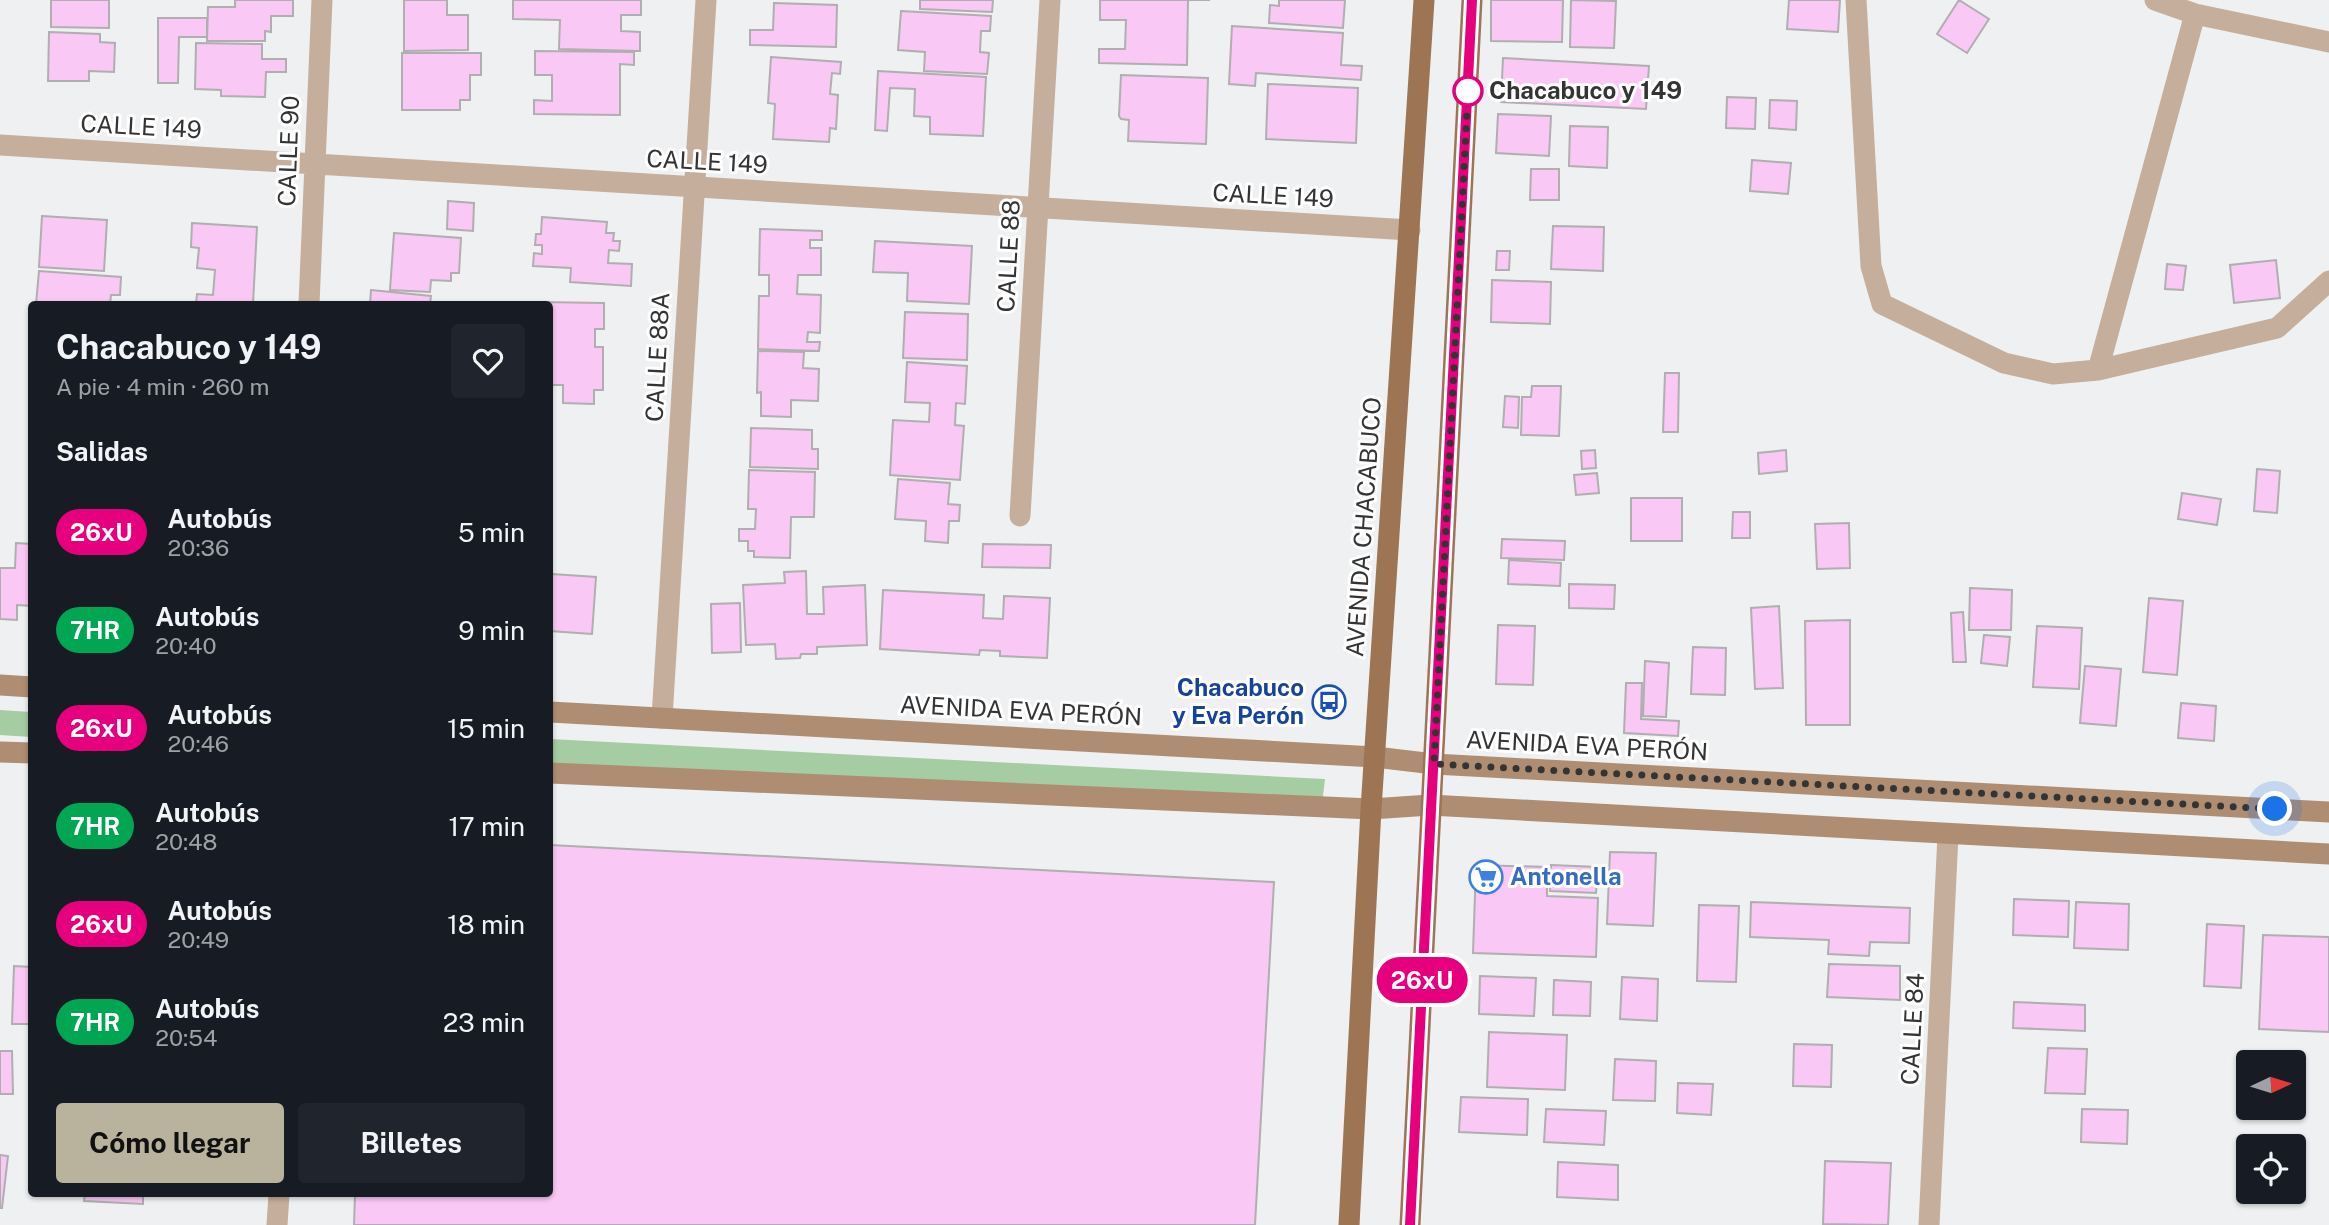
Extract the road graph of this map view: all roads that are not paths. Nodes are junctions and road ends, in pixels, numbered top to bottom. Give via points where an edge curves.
1 (322, 0) edge
2 (706, 0) edge
3 (1050, 0) edge
4 (1424, 0) edge
5 (1472, 0) edge
6 (1856, 0) edge
7 (2155, 0) edge
8 (2195, 14) junction
9 (2329, 42) edge
10 (0, 145) edge
11 (315, 164) junction
12 (694, 187) junction
13 (1038, 208) junction
14 (1410, 230) junction
15 (2329, 281) edge
16 (309, 301) edge
17 (2098, 370) junction
18 (1020, 516) dead end
19 (0, 685) edge
20 (28, 687) edge
21 (553, 712) edge
22 (662, 718) junction
23 (0, 752) edge
24 (28, 753) edge
25 (1375, 757) junction
26 (1434, 764) junction
27 (553, 774) edge
28 (1430, 805) junction
29 (1371, 810) junction
30 (2329, 812) edge
31 (1948, 835) junction
32 (2329, 854) edge
33 (279, 1197) edge
34 (277, 1225) edge
35 (1349, 1225) edge
36 (1409, 1225) edge
37 (1929, 1225) edge

1 - 11 street, CALLE 90
2 - 12 street, CALLE 88A
3 - 13 street, CALLE 88
4 - 14 main road, AVENIDA CHACABUCO
5 - 26 main road
6 - 17 street via 1871,266 1882,304 2004,363 2053,374
7 - 8 street
8 - 9 street
8 - 17 street
10 - 11 street, CALLE 149
11 - 12 street, CALLE 149
11 - 16 street, CALLE 90
12 - 13 street, CALLE 149
12 - 22 street, CALLE 88A
13 - 14 street, CALLE 149
13 - 18 street, CALLE 88
14 - 25 main road, AVENIDA CHACABUCO
15 - 17 street via 2277,328
19 - 20 street
21 - 22 street, AVENIDA EVA PERÓN
22 - 25 street, AVENIDA EVA PERÓN
23 - 24 street
25 - 26 street, AVENIDA EVA PERÓN
25 - 29 main road, AVENIDA CHACABUCO
26 - 28 main road
26 - 30 street, AVENIDA EVA PERÓN
27 - 29 street
28 - 29 street
28 - 31 street
28 - 36 main road
29 - 35 main road, AVENIDA CHACABUCO
31 - 32 street
31 - 37 street, CALLE 84
33 - 34 street

